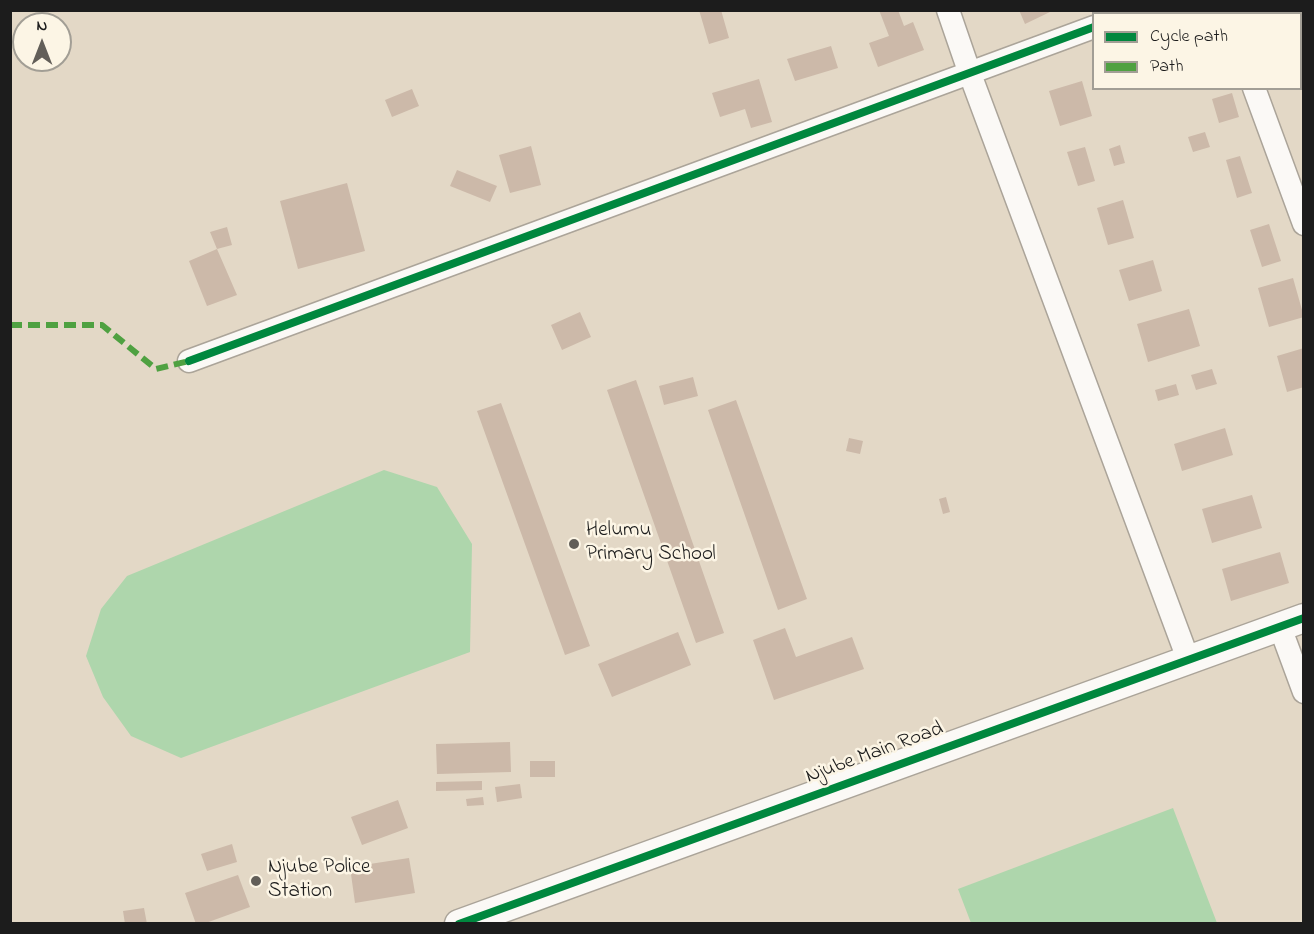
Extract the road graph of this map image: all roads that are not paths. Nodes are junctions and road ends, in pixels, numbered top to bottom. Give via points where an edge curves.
1 (948, 10) edge
2 (1092, 28) edge
3 (969, 74) junction
4 (1255, 90) edge
5 (1304, 224) edge
6 (189, 361) dead end
7 (1292, 622) edge
8 (1188, 659) junction
9 (1304, 692) edge
10 (508, 915) edge
11 (459, 924) edge

1 - 3 street
2 - 3 street
3 - 6 street
3 - 8 street
4 - 5 street
7 - 8 street, Njube Main Road
7 - 9 street
8 - 10 street, Njube Main Road
10 - 11 street, Njube Main Road

